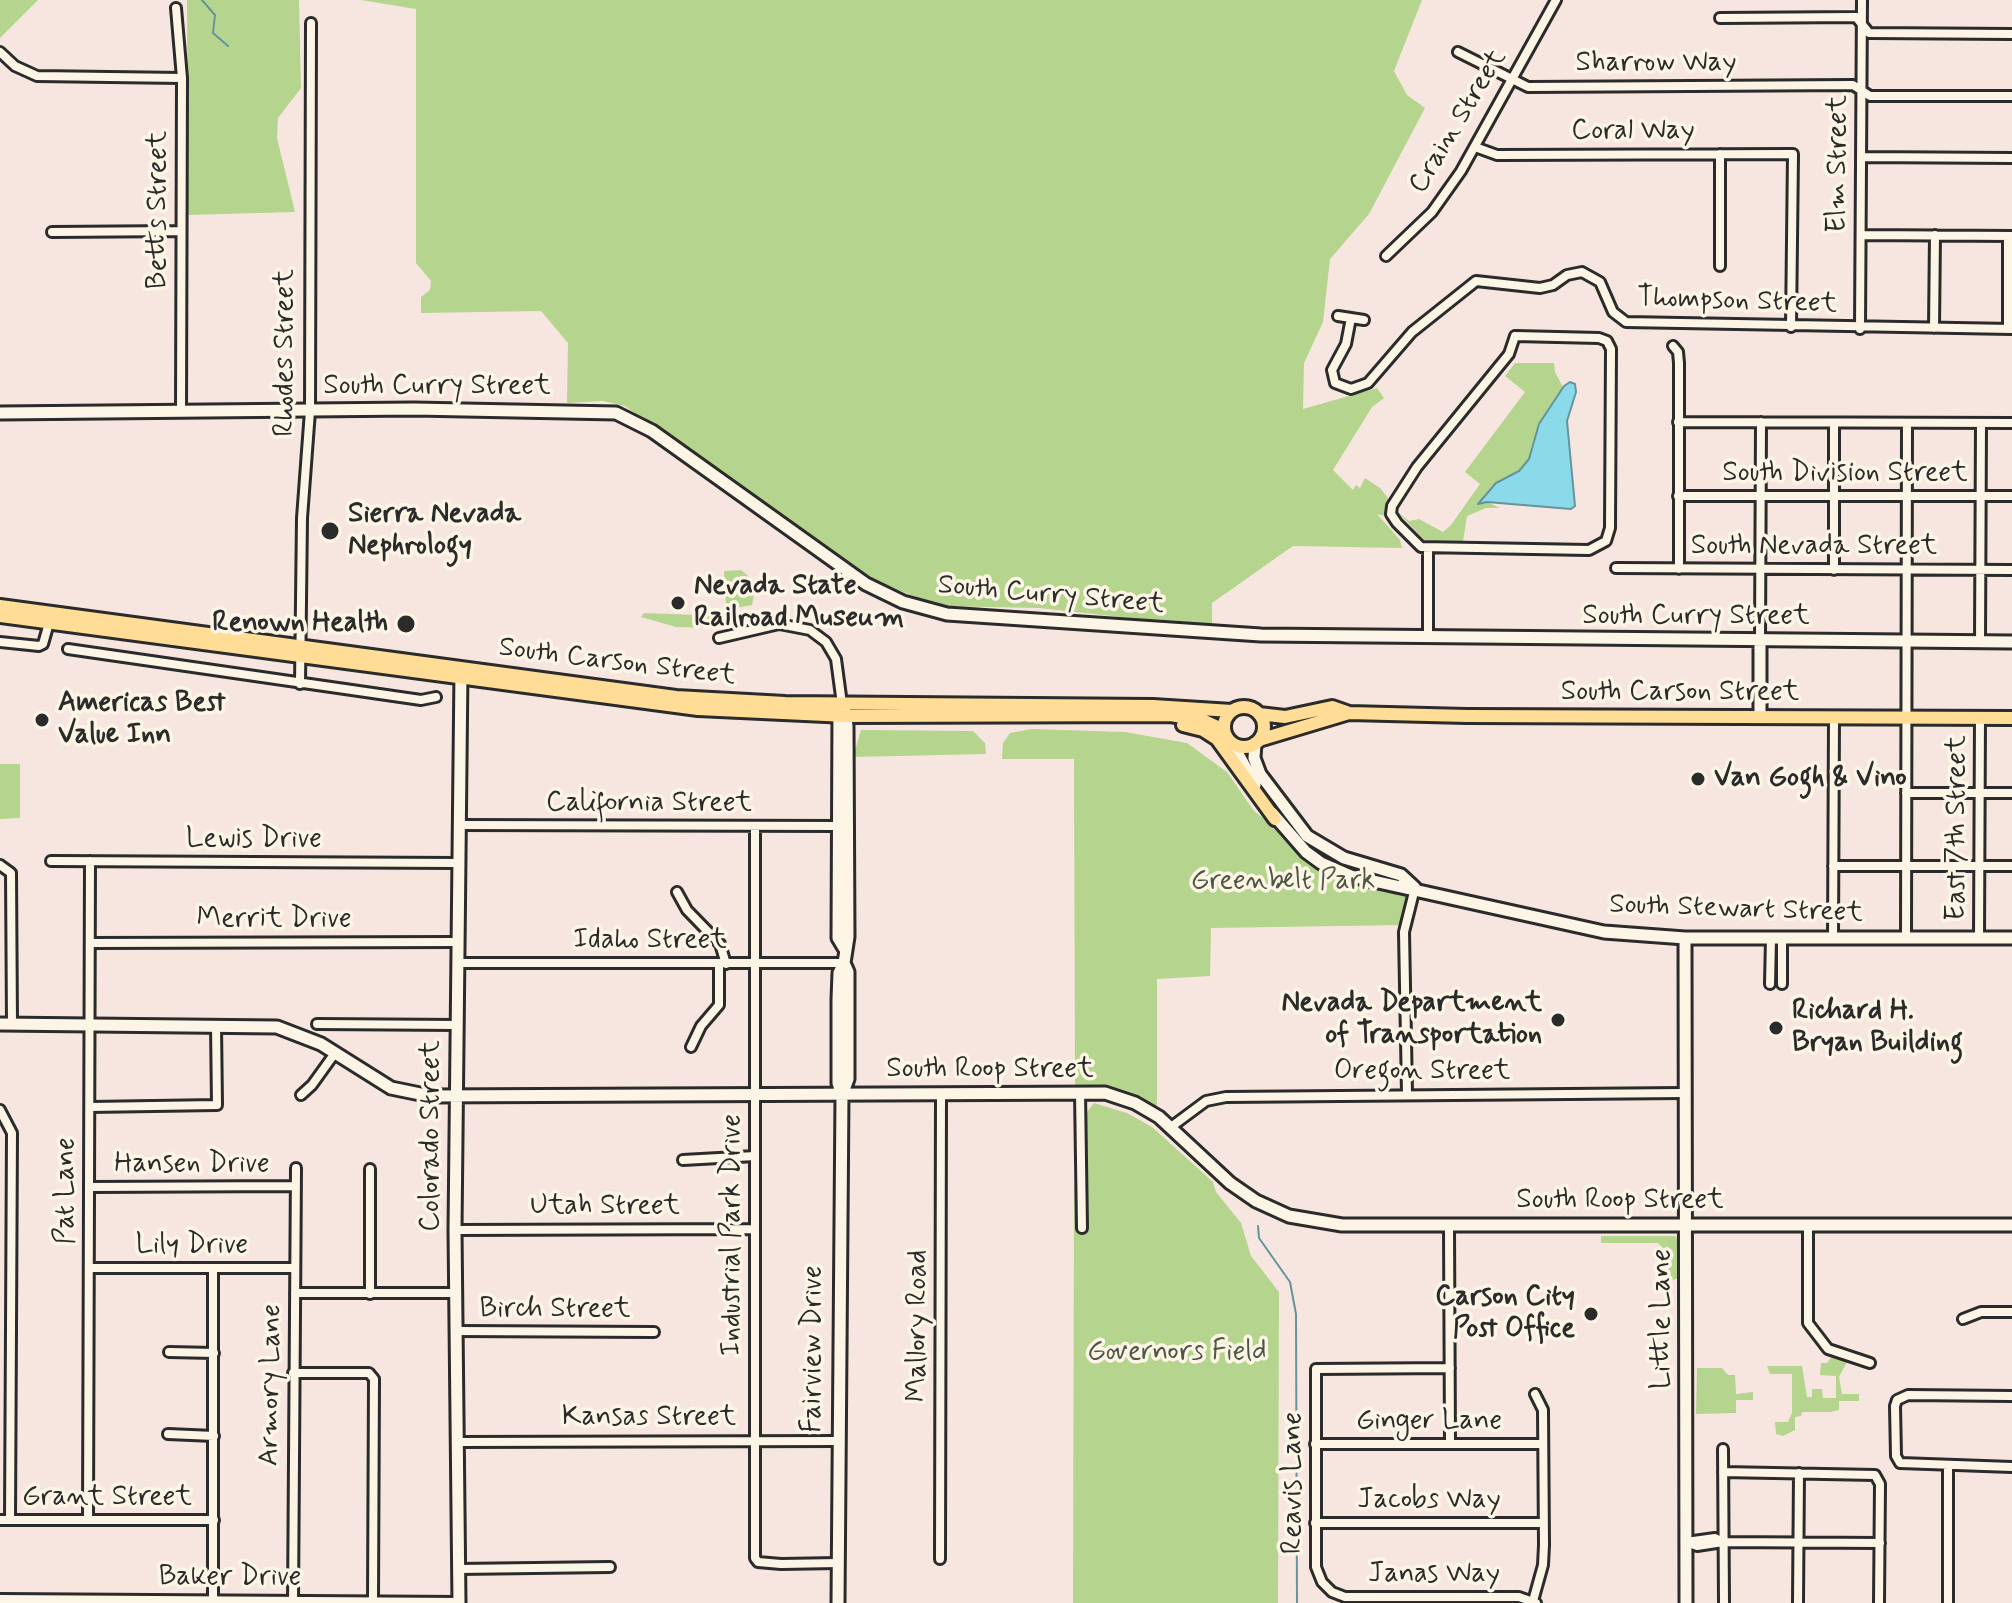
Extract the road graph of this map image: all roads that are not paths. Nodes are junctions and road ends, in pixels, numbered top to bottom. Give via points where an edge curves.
1 (1556, 0) edge
2 (1862, 0) edge
3 (176, 8) dead end
4 (1720, 18) dead end
5 (311, 23) dead end
6 (1862, 26) junction
7 (2012, 34) edge
8 (0, 52) edge
9 (1458, 52) dead end
10 (182, 78) junction
11 (1511, 81) junction
12 (1861, 91) junction
13 (2012, 96) edge
14 (1475, 147) junction
15 (1720, 154) junction
16 (1861, 157) junction
17 (2012, 158) edge
18 (181, 231) junction
19 (52, 232) dead end
20 (1861, 235) junction
21 (1935, 235) junction
22 (2010, 236) edge
23 (1386, 256) dead end
24 (1720, 266) dead end
25 (1338, 316) dead end
26 (1351, 318) junction
27 (1364, 320) dead end
28 (1791, 327) junction
29 (1934, 328) junction
30 (1860, 329) junction
31 (2010, 329) edge
32 (1673, 346) dead end
33 (310, 411) junction
34 (181, 412) junction
35 (0, 413) edge
36 (1678, 422) junction
37 (1761, 422) junction
38 (1834, 423) junction
39 (1907, 423) junction
40 (1981, 423) junction
41 (2012, 423) edge
42 (1678, 496) junction
43 (1761, 496) junction
44 (1834, 496) junction
45 (1907, 496) junction
46 (2012, 496) edge
47 (1980, 497) junction
48 (1428, 548) junction
49 (1616, 568) dead end
50 (1679, 569) junction
51 (1760, 569) junction
52 (1834, 570) junction
53 (1907, 570) junction
54 (1980, 570) junction
55 (2012, 570) edge
56 (0, 606) edge
57 (0, 616) edge
58 (52, 618) junction
59 (719, 638) dead end
60 (1428, 638) junction
61 (1760, 641) junction
62 (0, 642) edge
63 (1907, 642) junction
64 (1980, 642) junction
65 (2012, 642) edge
66 (68, 649) dead end
67 (302, 651) junction
68 (461, 674) junction
69 (300, 684) junction
70 (436, 697) dead end
71 (1332, 707) junction
72 (995, 711) junction
73 (1232, 711) junction
74 (842, 712) junction
75 (1349, 713) junction
76 (1259, 714) junction
77 (1104, 715) junction
78 (1760, 717) junction
79 (1834, 717) junction
80 (1906, 717) junction
81 (1980, 717) junction
82 (2012, 718) edge
83 (1295, 728) junction
84 (1224, 730) junction
85 (1257, 742) junction
86 (1232, 743) junction
87 (1906, 793) junction
88 (1979, 793) junction
89 (2012, 793) edge
90 (1275, 819) junction
91 (458, 825) junction
92 (755, 826) junction
93 (839, 826) junction
94 (51, 861) dead end
95 (90, 861) junction
96 (457, 863) junction
97 (0, 865) edge
98 (1833, 866) junction
99 (1906, 866) junction
100 (1979, 866) junction
101 (2012, 866) edge
102 (1415, 888) junction
103 (677, 892) dead end
104 (1685, 938) junction
105 (1906, 938) junction
106 (1979, 938) junction
107 (2012, 938) edge
108 (1776, 939) junction
109 (1833, 939) junction
110 (457, 942) junction
111 (90, 943) junction
112 (844, 948) junction
113 (457, 963) junction
114 (844, 963) junction
115 (722, 964) junction
116 (755, 964) junction
117 (0, 966) edge
118 (12, 966) junction
119 (1770, 984) dead end
120 (1782, 984) dead end
121 (6, 1024) edge
122 (317, 1024) dead end
123 (90, 1025) junction
124 (216, 1025) junction
125 (457, 1025) junction
126 (691, 1047) dead end
127 (335, 1053) junction
128 (1080, 1092) junction
129 (1407, 1093) junction
130 (1683, 1093) junction
131 (941, 1094) junction
132 (301, 1095) dead end
133 (842, 1095) junction
134 (456, 1096) junction
135 (755, 1096) junction
136 (90, 1107) junction
137 (0, 1110) edge
138 (1171, 1127) junction
139 (755, 1156) junction
140 (683, 1160) dead end
141 (296, 1168) dead end
142 (370, 1169) dead end
143 (295, 1186) junction
144 (90, 1187) junction
145 (1808, 1224) junction
146 (2012, 1225) edge
147 (1449, 1226) junction
148 (1688, 1227) junction
149 (1082, 1228) dead end
150 (755, 1229) junction
151 (455, 1230) junction
152 (89, 1268) junction
153 (213, 1268) junction
154 (295, 1268) junction
155 (295, 1293) junction
156 (455, 1293) junction
157 (370, 1294) junction
158 (2012, 1312) edge
159 (1963, 1319) dead end
160 (456, 1331) junction
161 (654, 1332) dead end
162 (169, 1352) dead end
163 (214, 1353) junction
164 (1870, 1363) dead end
165 (1450, 1368) junction
166 (293, 1373) junction
167 (1535, 1394) dead end
168 (2012, 1396) edge
169 (168, 1434) dead end
170 (214, 1436) junction
171 (755, 1440) junction
172 (838, 1441) junction
173 (459, 1442) junction
174 (1315, 1444) junction
175 (1450, 1444) junction
176 (1542, 1444) junction
177 (1723, 1449) dead end
178 (1948, 1466) junction
179 (2012, 1467) edge
180 (1723, 1472) junction
181 (1799, 1473) junction
182 (0, 1520) edge
183 (10, 1520) junction
184 (88, 1520) junction
185 (214, 1520) junction
186 (1315, 1523) junction
187 (1543, 1523) junction
188 (1686, 1542) junction
189 (1723, 1542) junction
190 (1799, 1542) junction
191 (1880, 1543) junction
192 (940, 1559) dead end
193 (838, 1563) junction
194 (610, 1567) dead end
195 (459, 1569) junction
196 (1332, 1592) joint
197 (0, 1599) edge
198 (213, 1600) junction
199 (373, 1601) junction
200 (293, 1602) edge
201 (459, 1602) edge
202 (1534, 1602) edge
203 (838, 1603) edge
204 (1686, 1603) edge
205 (1724, 1603) edge
206 (1798, 1603) edge
207 (1879, 1603) edge
208 (1948, 1603) edge

1 - 11 street, Crain Street
2 - 6 street, Elm Street
3 - 10 street, Betts Street
4 - 6 street via 1856,17
5 - 33 street, Rhodes Street
6 - 7 street via 1869,33
6 - 12 street, Elm Street
8 - 10 street via 37,76
9 - 11 street, Sharrow Way
10 - 18 street, Betts Street
11 - 12 street, Sharrow Way via 1528,87 1853,85
11 - 14 street, Crain Street
12 - 13 street, Sharrow Way via 1870,96
12 - 16 street, Elm Street
14 - 15 street, Coral Way via 1497,155
14 - 23 street, Crain Street via 1432,212
15 - 24 street
15 - 28 street, Coral Way via 1793,154
16 - 17 street
16 - 20 street, Elm Street
18 - 19 street
18 - 34 street, Betts Street
20 - 21 street
20 - 30 street, Elm Street
21 - 22 street
21 - 29 street
22 - 31 street
25 - 26 street
26 - 27 street
26 - 28 street, Thompson Street via 1346,344 1332,370 1335,383 1351,389 1368,383 1412,332 1476,281 1540,288 1582,272 1600,282 1613,312 1626,322
28 - 30 street, Thompson Street
29 - 30 street, Thompson Street
29 - 31 street, Thompson Street
32 - 36 street via 1678,352
33 - 34 street, South Curry Street
33 - 60 street, South Curry Street via 624,415 866,584 903,602 947,614 1193,632
33 - 67 street, Rhodes Street via 302,518
34 - 35 street, South Curry Street
36 - 37 street
36 - 42 street
37 - 38 street
37 - 43 street
38 - 39 street
38 - 44 street
39 - 40 street
39 - 45 street
40 - 41 street
40 - 47 street
42 - 43 street, South Division Street
42 - 50 street
43 - 44 street, South Division Street
43 - 51 street
44 - 45 street, South Division Street
44 - 52 street
45 - 47 street, South Division Street
45 - 53 street
46 - 47 street, South Division Street
47 - 54 street
48 - 48 street via 1397,523 1392,506 1509,354 1510,341 1515,336 1607,341 1611,349 1606,541 1589,550
48 - 60 street
49 - 50 street, South Nevada Street
50 - 51 street, South Nevada Street
51 - 52 street, South Nevada Street
51 - 61 street
52 - 53 street, South Nevada Street
53 - 54 street, South Nevada Street
53 - 63 street
54 - 55 street, South Nevada Street
54 - 64 street
56 - 58 main road, South Carson Street
57 - 58 main road, South Carson Street
58 - 62 street via 39,646
58 - 67 main road, South Carson Street
59 - 74 street via 779,624 810,630 836,659
60 - 61 street, South Curry Street
61 - 63 street, South Curry Street
61 - 78 street
63 - 64 street, South Curry Street
63 - 80 street
64 - 65 street, South Curry Street
66 - 69 street
67 - 68 main road, South Carson Street
67 - 69 street, Rhodes Street
68 - 74 main road, South Carson Street
68 - 91 street, Colorado Street
69 - 70 street via 421,700
71 - 75 main road, South Carson Street
71 - 76 main road via 1285,717
71 - 83 main road via 1328,714
72 - 73 main road, South Carson Street via 1153,706
72 - 74 main road, South Carson Street
72 - 77 main road, South Carson Street
73 - 76 main road via 1246,707
73 - 84 main road
74 - 93 street, Fairview Drive
74 - 112 street, Fairview Drive via 848,937
75 - 78 main road, South Carson Street
75 - 83 main road, South Carson Street
76 - 85 main road via 1263,730
77 - 84 main road, South Carson Street via 1185,717
77 - 90 main road via 1187,725 1210,734
78 - 79 main road, South Carson Street
79 - 80 main road, South Carson Street
79 - 98 street
80 - 81 main road, South Carson Street
80 - 87 street
81 - 82 main road, South Carson Street
81 - 88 street, East 7th Street
83 - 85 main road, South Carson Street
84 - 86 main road
85 - 86 main road via 1243,747
85 - 102 street, South Stewart Street via 1254,758 1260,774 1307,836 1344,858 1401,875
86 - 90 street, South Stewart Street
87 - 88 street
87 - 99 street
88 - 89 street
88 - 100 street, East 7th Street
90 - 102 street, South Stewart Street via 1321,863 1396,889
91 - 92 street, California Street
91 - 96 street, Colorado Street
92 - 93 street, California Street
92 - 116 street, Industrial Park Drive
93 - 112 street, Fairview Drive via 838,938
94 - 95 street, Lewis Drive
95 - 96 street, Lewis Drive
95 - 111 street, Pat Lane
96 - 110 street, Colorado Street
97 - 118 street via 11,873
98 - 99 street
98 - 109 street
99 - 100 street
99 - 105 street
100 - 101 street
100 - 106 street, East 7th Street
102 - 104 street, South Stewart Street via 1583,928
102 - 129 street via 1404,932
103 - 115 street via 720,944
104 - 108 street, South Stewart Street
104 - 130 street, Little Lane
105 - 106 street, South Stewart Street
105 - 109 street, South Stewart Street
106 - 107 street, South Stewart Street
108 - 109 street, South Stewart Street
108 - 119 street
108 - 120 street
110 - 111 street, Merrit Drive
110 - 113 street, Colorado Street
111 - 123 street, Pat Lane
112 - 114 street, Fairview Drive
113 - 115 street, Idaho Street
113 - 125 street, Colorado Street
114 - 116 street, Idaho Street
114 - 133 street, Fairview Drive via 838,999
115 - 116 street, Idaho Street
115 - 126 street via 717,1010
116 - 135 street, Industrial Park Drive
117 - 118 street
118 - 121 street
121 - 123 street
122 - 125 street
123 - 124 street
123 - 136 street, Pat Lane
124 - 127 street, South Roop Street via 280,1027
124 - 136 street via 217,1105
125 - 134 street, Colorado Street
127 - 132 street
127 - 134 street, South Roop Street via 391,1088
128 - 131 street, South Roop Street
128 - 138 street, South Roop Street via 1135,1103
128 - 149 street
129 - 130 street, Oregon Street
129 - 138 street, Oregon Street via 1226,1097 1206,1101
130 - 148 street, Little Lane
131 - 133 street, South Roop Street
131 - 192 street, Mallory Road
133 - 135 street, South Roop Street
133 - 172 street, Fairview Drive
134 - 135 street, South Roop Street
134 - 151 street, Colorado Street
135 - 139 street, Industrial Park Drive
136 - 144 street, Pat Lane
137 - 183 street via 12,1133
138 - 147 street, South Roop Street via 1230,1183 1289,1216 1342,1225
139 - 140 street
139 - 150 street, Industrial Park Drive
141 - 143 street, Armory Lane
142 - 157 street
143 - 144 street, Hansen Drive
143 - 154 street, Armory Lane
144 - 152 street, Pat Lane
145 - 146 street, South Roop Street
145 - 148 street, South Roop Street
145 - 164 street via 1808,1323 1828,1349
147 - 148 street, South Roop Street
147 - 165 street
148 - 188 street, Little Lane
150 - 151 street, Utah Street
150 - 171 street, Industrial Park Drive
151 - 156 street, Colorado Street
152 - 153 street, Lily Drive
152 - 184 street, Pat Lane
153 - 154 street, Lily Drive
153 - 163 street
154 - 155 street, Armory Lane
155 - 157 street
155 - 166 street, Armory Lane
156 - 157 street
156 - 160 street, Colorado Street
158 - 159 street via 1981,1312
160 - 161 street, Birch Street
160 - 173 street, Colorado Street
162 - 163 street
163 - 170 street
165 - 174 street, Reavis Lane via 1316,1369
165 - 175 street
166 - 199 street via 369,1373 374,1379
166 - 200 street, Armory Lane
167 - 176 street via 1543,1410
168 - 178 street via 1902,1396 1895,1406 1900,1463
169 - 170 street
170 - 185 street
171 - 172 street, Kansas Street
171 - 173 street, Kansas Street
171 - 193 street, Industrial Park Drive via 757,1561
172 - 193 street, Fairview Drive
173 - 195 street, Colorado Street
174 - 175 street, Ginger Lane
174 - 186 street, Reavis Lane
175 - 176 street, Ginger Lane
176 - 187 street
177 - 180 street
178 - 179 street
178 - 208 street
180 - 181 street
180 - 189 street
181 - 190 street
181 - 191 street via 1877,1477
182 - 183 street, Grant Street
183 - 184 street, Grant Street
184 - 185 street, Grant Street
185 - 198 street
186 - 187 street, Jacobs Way
186 - 196 street, Reavis Lane via 1316,1567
187 - 202 street via 1543,1565
188 - 189 street
188 - 204 street, Little Lane
189 - 190 street
189 - 205 street
190 - 191 street
190 - 206 street
191 - 207 street
193 - 203 street, Fairview Drive
194 - 195 street
195 - 201 street, Colorado Street
196 - 202 street, Janas Way via 1345,1597 1519,1597
197 - 198 street, Baker Drive
198 - 200 street, Baker Drive
199 - 200 street, Baker Drive
199 - 201 street, Baker Drive

